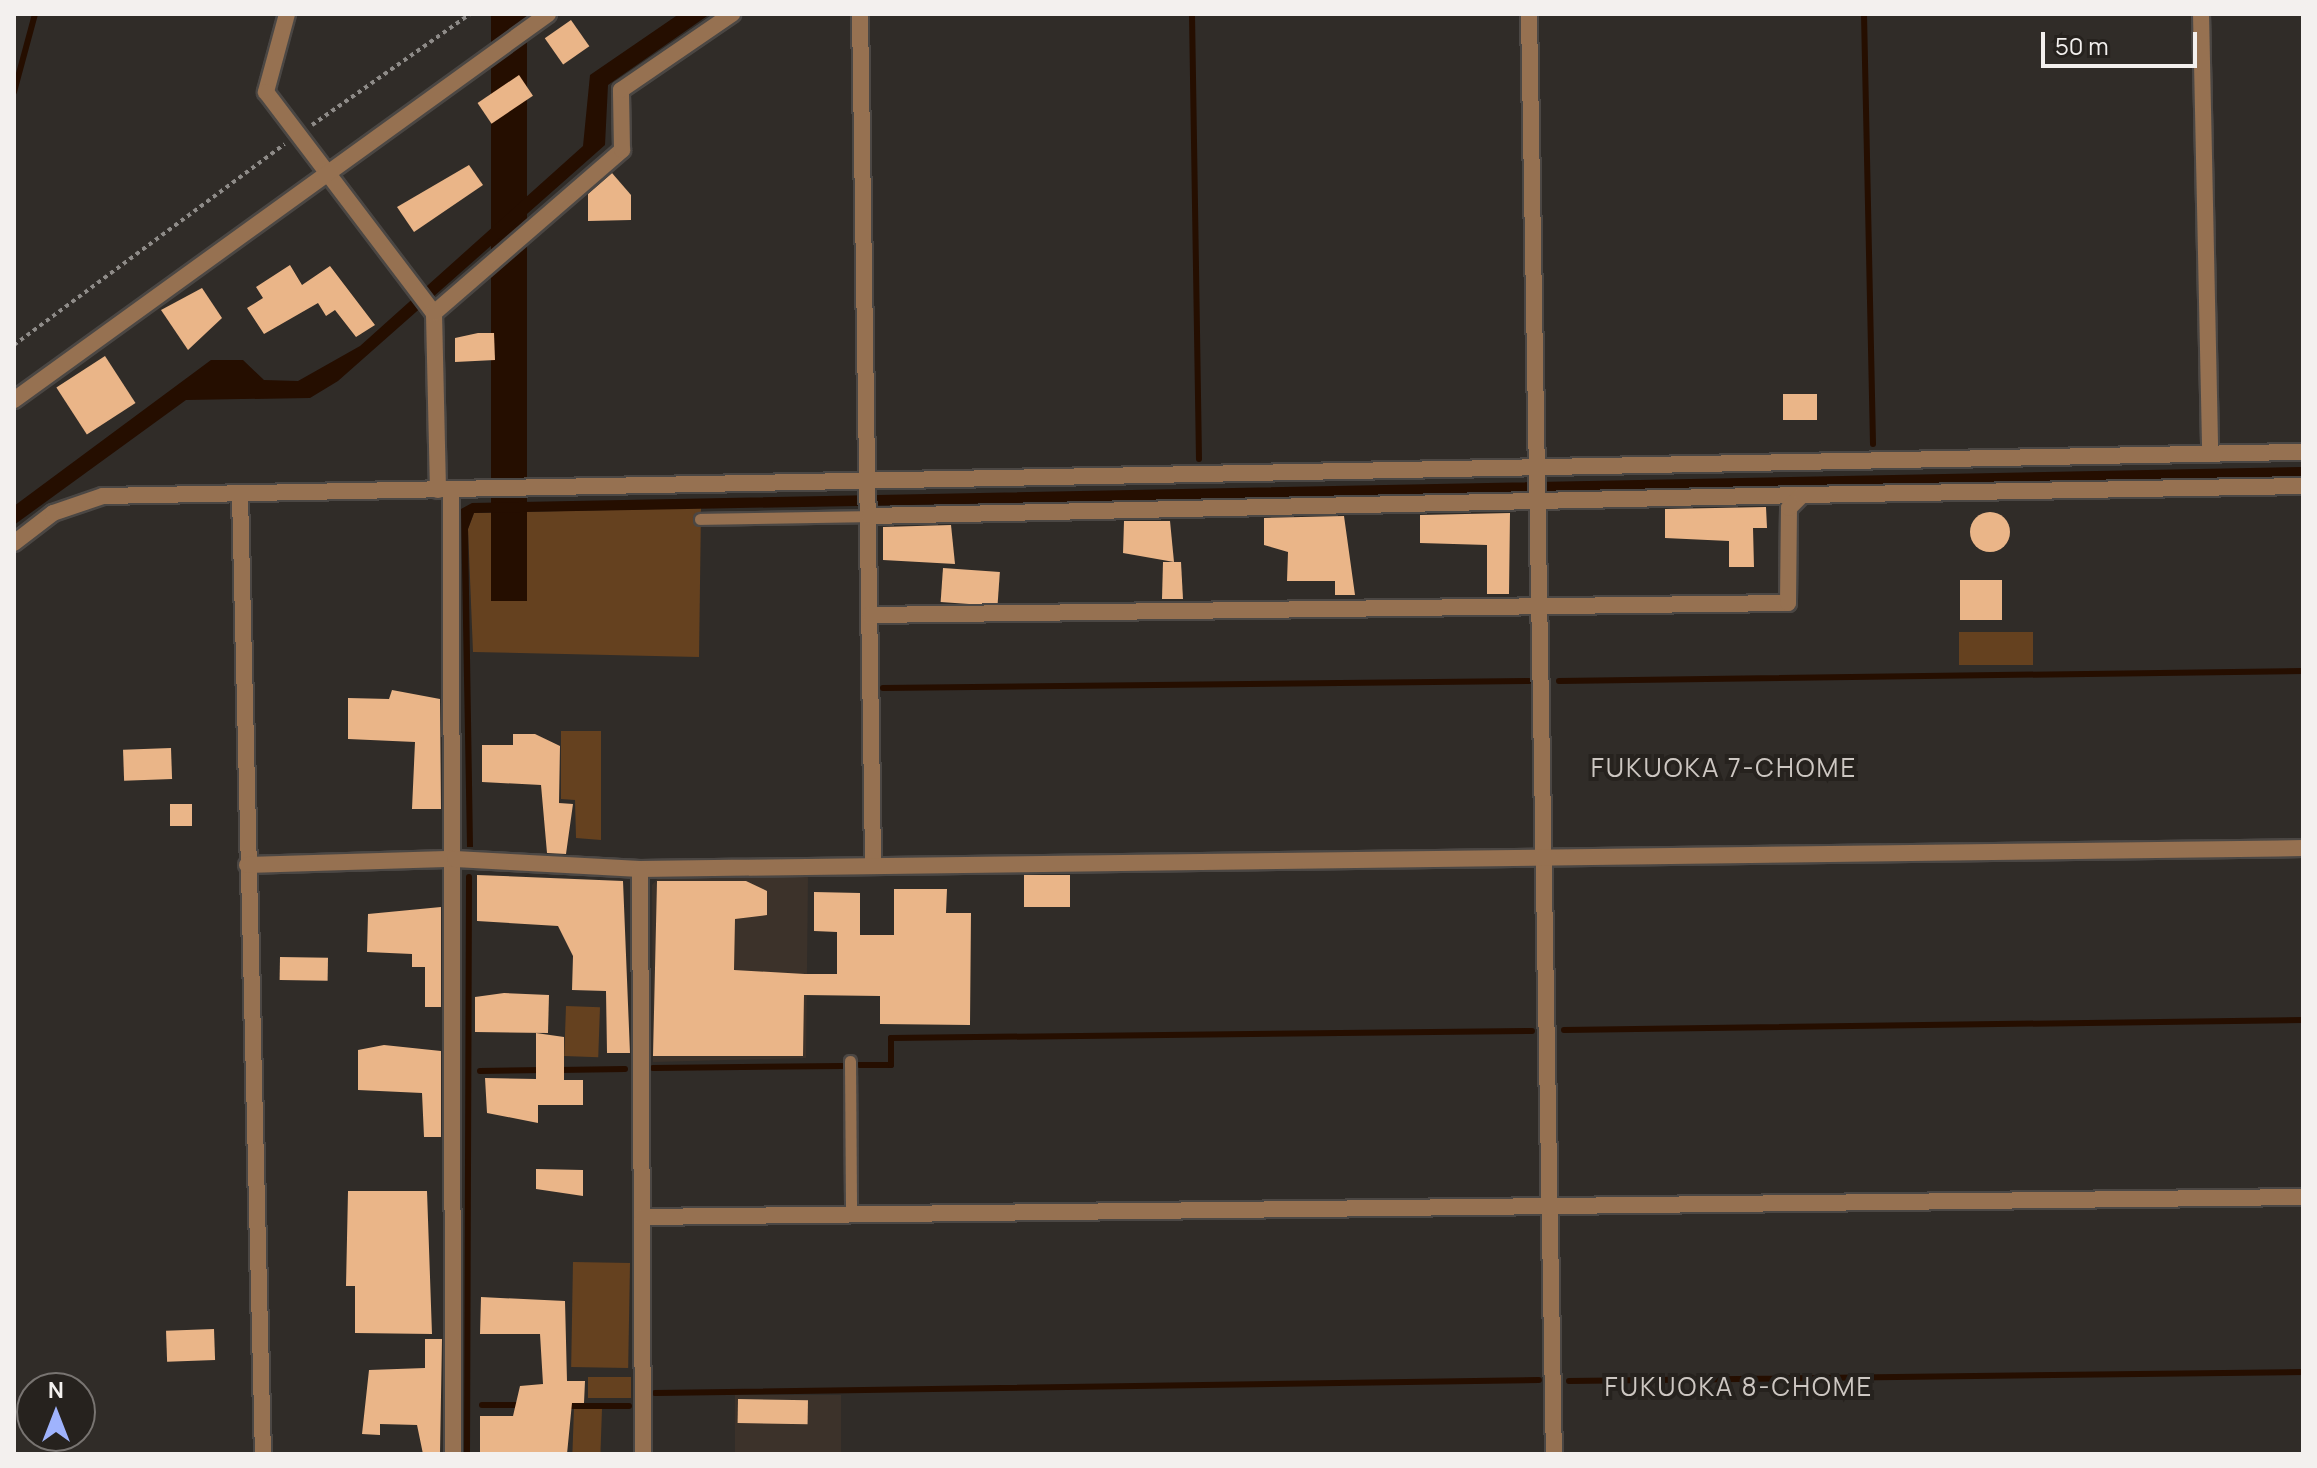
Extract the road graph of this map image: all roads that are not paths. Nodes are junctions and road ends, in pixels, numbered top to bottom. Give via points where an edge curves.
1 (287, 14) edge
2 (548, 14) edge
3 (732, 14) edge
4 (860, 14) edge
5 (1529, 14) edge
6 (2201, 14) edge
7 (323, 171) junction
8 (432, 310) junction
9 (14, 400) edge
10 (2303, 452) edge
11 (2210, 454) junction
12 (1540, 468) junction
13 (870, 481) junction
14 (2303, 486) edge
15 (445, 490) junction
16 (240, 495) junction
17 (1802, 495) junction
18 (1540, 496) junction
19 (870, 516) junction
20 (700, 519) dead end
21 (14, 543) edge
22 (1542, 606) junction
23 (870, 615) junction
24 (2303, 848) edge
25 (1545, 856) junction
26 (455, 859) junction
27 (873, 863) junction
28 (247, 865) junction
29 (640, 869) junction
30 (850, 1061) dead end
31 (2303, 1197) edge
32 (1550, 1206) junction
33 (851, 1214) junction
34 (642, 1217) junction
35 (263, 1454) edge
36 (453, 1454) edge
37 (643, 1454) edge
38 (1554, 1454) edge

1 - 7 street via 266,92
2 - 7 street
3 - 8 street via 621,90 622,150
4 - 13 street
5 - 12 street
6 - 11 street
7 - 8 street
7 - 9 street
8 - 15 street
10 - 11 street
11 - 12 street
12 - 13 street
12 - 18 street
13 - 15 street
13 - 19 street
14 - 17 street
15 - 16 street
15 - 26 street
16 - 21 street via 75,502
16 - 28 street
17 - 18 street
17 - 22 street via 1789,508 1788,603
18 - 19 street
18 - 22 street
19 - 20 lane
19 - 23 street
22 - 23 street
22 - 25 street
23 - 27 street
24 - 25 street
25 - 27 street
25 - 32 street
26 - 28 street
26 - 29 street
26 - 36 street
27 - 29 street
28 - 35 street
29 - 34 street
30 - 33 lane
31 - 32 street
32 - 33 street
32 - 38 street
33 - 34 street
34 - 37 street

